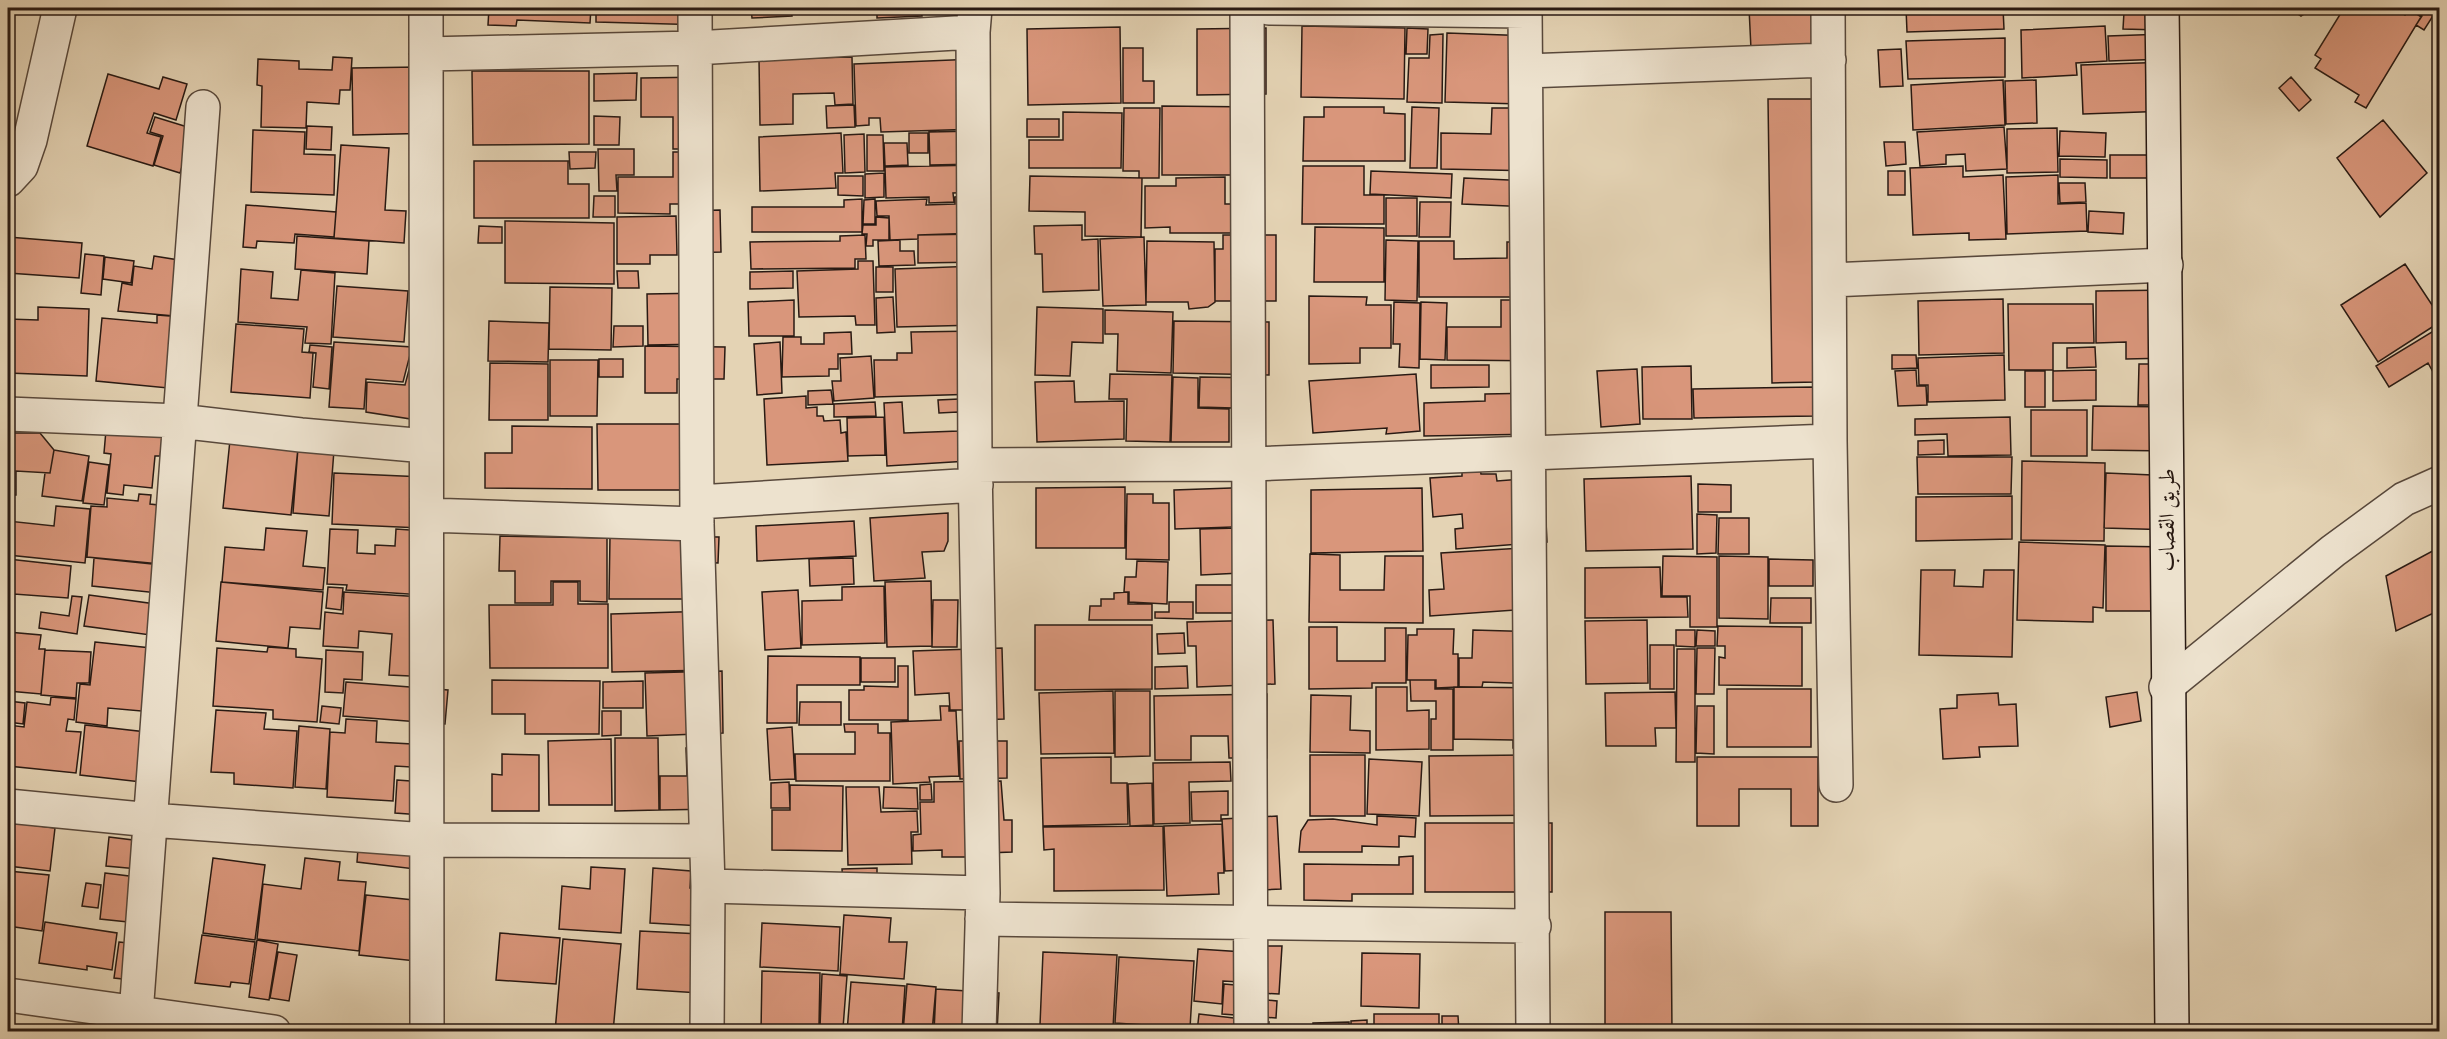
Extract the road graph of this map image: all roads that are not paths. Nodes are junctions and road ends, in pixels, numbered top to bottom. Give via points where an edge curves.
1 (60, 8) edge
2 (426, 8) edge
3 (695, 8) edge
4 (1247, 8) edge
5 (1269, 8) edge
6 (1828, 8) edge
7 (2162, 8) edge
8 (1525, 9) edge
9 (974, 20) edge
10 (695, 48) junction
11 (426, 54) junction
12 (1829, 60) junction
13 (1526, 71) junction
14 (203, 107) dead end
15 (8, 180) edge
16 (2166, 265) junction
17 (1831, 280) junction
18 (8, 414) edge
19 (179, 420) junction
20 (1830, 441) junction
21 (426, 446) junction
22 (1528, 453) junction
23 (1251, 464) junction
24 (976, 475) junction
25 (2439, 483) edge
26 (697, 513) junction
27 (427, 515) junction
28 (2166, 687) junction
29 (1836, 785) dead end
30 (8, 806) edge
31 (151, 820) junction
32 (426, 840) junction
33 (706, 841) junction
34 (708, 886) junction
35 (983, 906) junction
36 (1251, 921) junction
37 (1534, 926) junction
38 (8, 995) edge
39 (136, 1014) junction
40 (274, 1032) edge
41 (427, 1032) edge
42 (707, 1032) edge
43 (979, 1032) edge
44 (1251, 1032) edge
45 (1533, 1032) edge
46 (2172, 1032) edge

1 - 15 street via 30,140 21,166
2 - 11 street
3 - 10 street
4 - 23 street
5 - 8 street
6 - 12 street
7 - 16 street, طريق القصاب
8 - 13 street
9 - 10 street
9 - 24 street
10 - 11 street
10 - 26 street
11 - 21 street
12 - 13 street
12 - 17 street
13 - 22 street
14 - 19 street
16 - 17 street
16 - 28 street, طريق القصاب
17 - 20 street
18 - 19 street
19 - 21 street
19 - 31 street
20 - 22 street
20 - 29 street
21 - 27 street
22 - 23 street
22 - 37 street
23 - 24 street
23 - 36 street
24 - 26 street
24 - 35 street
25 - 28 street via 2404,499 2333,551
26 - 27 street
26 - 33 street
27 - 32 street
28 - 46 street, طريق القصاب
30 - 31 street
31 - 32 street
31 - 39 street
32 - 33 street
32 - 41 street
33 - 34 street
34 - 35 street
34 - 42 street
35 - 36 street
35 - 43 street
36 - 37 street
36 - 44 street
37 - 45 street
38 - 39 street
39 - 40 street

